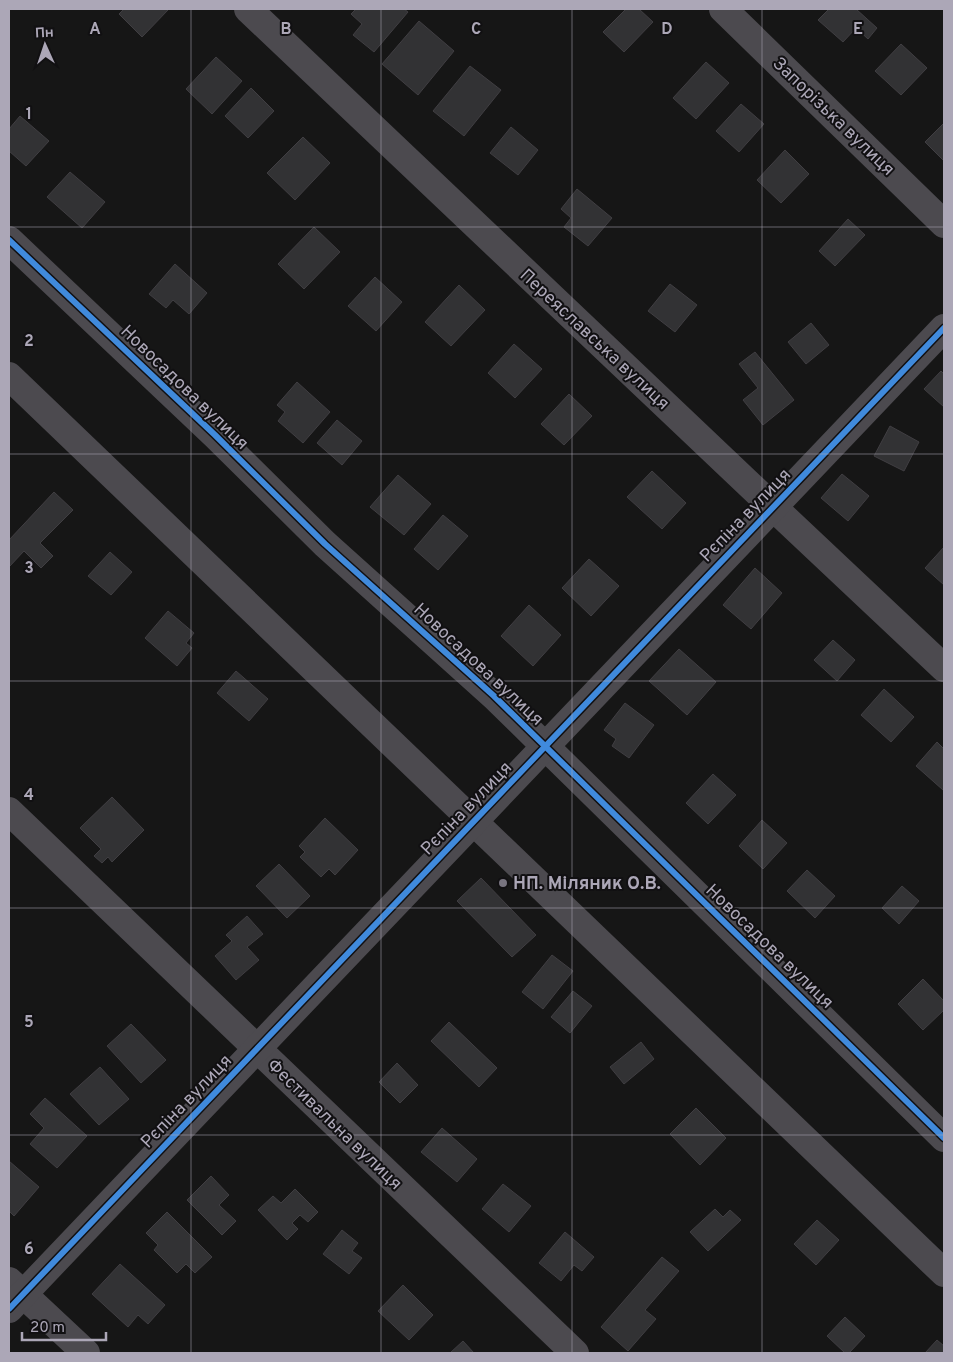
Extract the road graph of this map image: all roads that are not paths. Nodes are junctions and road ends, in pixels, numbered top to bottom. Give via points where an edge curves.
1 (248, 9) edge
2 (723, 9) edge
3 (944, 224) edge
4 (9, 240) edge
5 (944, 328) edge
6 (9, 376) edge
7 (773, 507) junction
8 (944, 668) edge
9 (545, 746) junction
10 (9, 811) edge
11 (474, 821) junction
12 (257, 1049) junction
13 (944, 1138) edge
14 (944, 1273) edge
15 (13, 1295) edge
16 (86, 1353) edge
17 (575, 1353) edge

1 - 7 street, Переяславська вулиця
2 - 3 street, Запорізька вулиця
4 - 9 street, Новосадова вулиця via 325,544
5 - 7 street, Рєпіна вулиця
6 - 11 street
7 - 8 street, Переяславська вулиця
7 - 9 street, Рєпіна вулиця
9 - 11 street, Рєпіна вулиця
9 - 13 street, Новосадова вулиця
10 - 12 street, Фестивальна вулиця
11 - 12 street, Рєпіна вулиця
11 - 14 street
12 - 15 street, Рєпіна вулиця
12 - 17 street, Фестивальна вулиця
15 - 16 street

